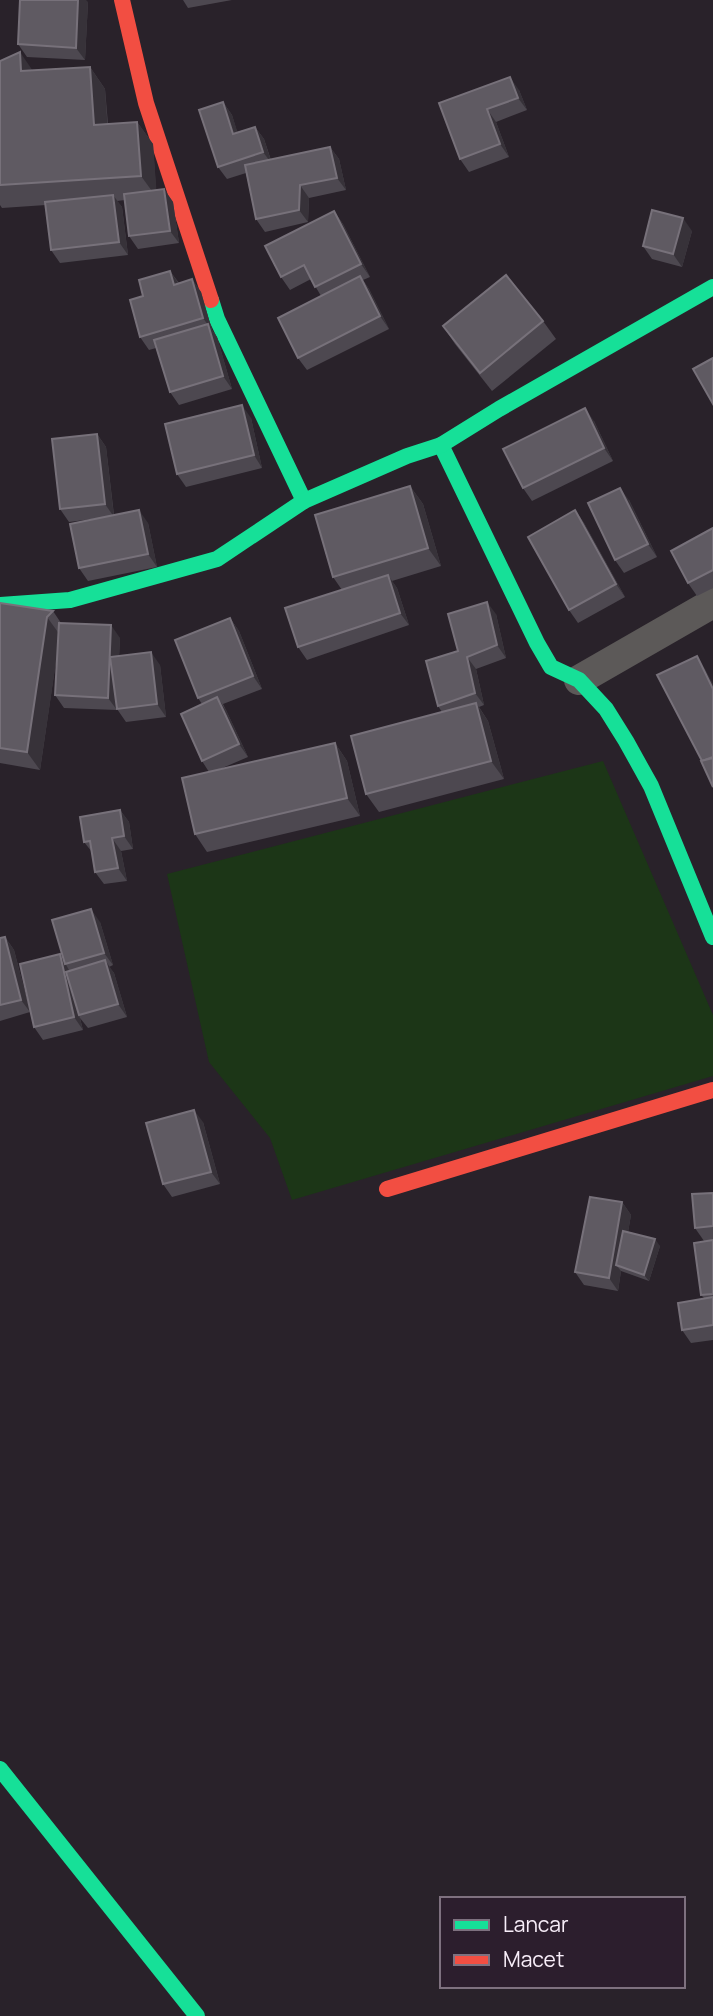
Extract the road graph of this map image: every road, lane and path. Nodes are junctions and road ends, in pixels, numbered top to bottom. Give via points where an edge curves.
1 (122, 0) edge
2 (713, 287) edge
3 (441, 445) junction
4 (304, 501) junction
5 (713, 603) edge
6 (0, 605) edge
7 (579, 680) junction
8 (713, 937) edge
9 (713, 1090) edge
10 (387, 1189) dead end
11 (0, 1769) edge
12 (197, 2016) edge

1 - 4 street via 146,103 217,319
2 - 3 street
3 - 4 street
3 - 7 street via 551,667
4 - 6 street via 217,559 70,600
5 - 7 street
7 - 8 street via 606,709 651,786
9 - 10 street
11 - 12 street

